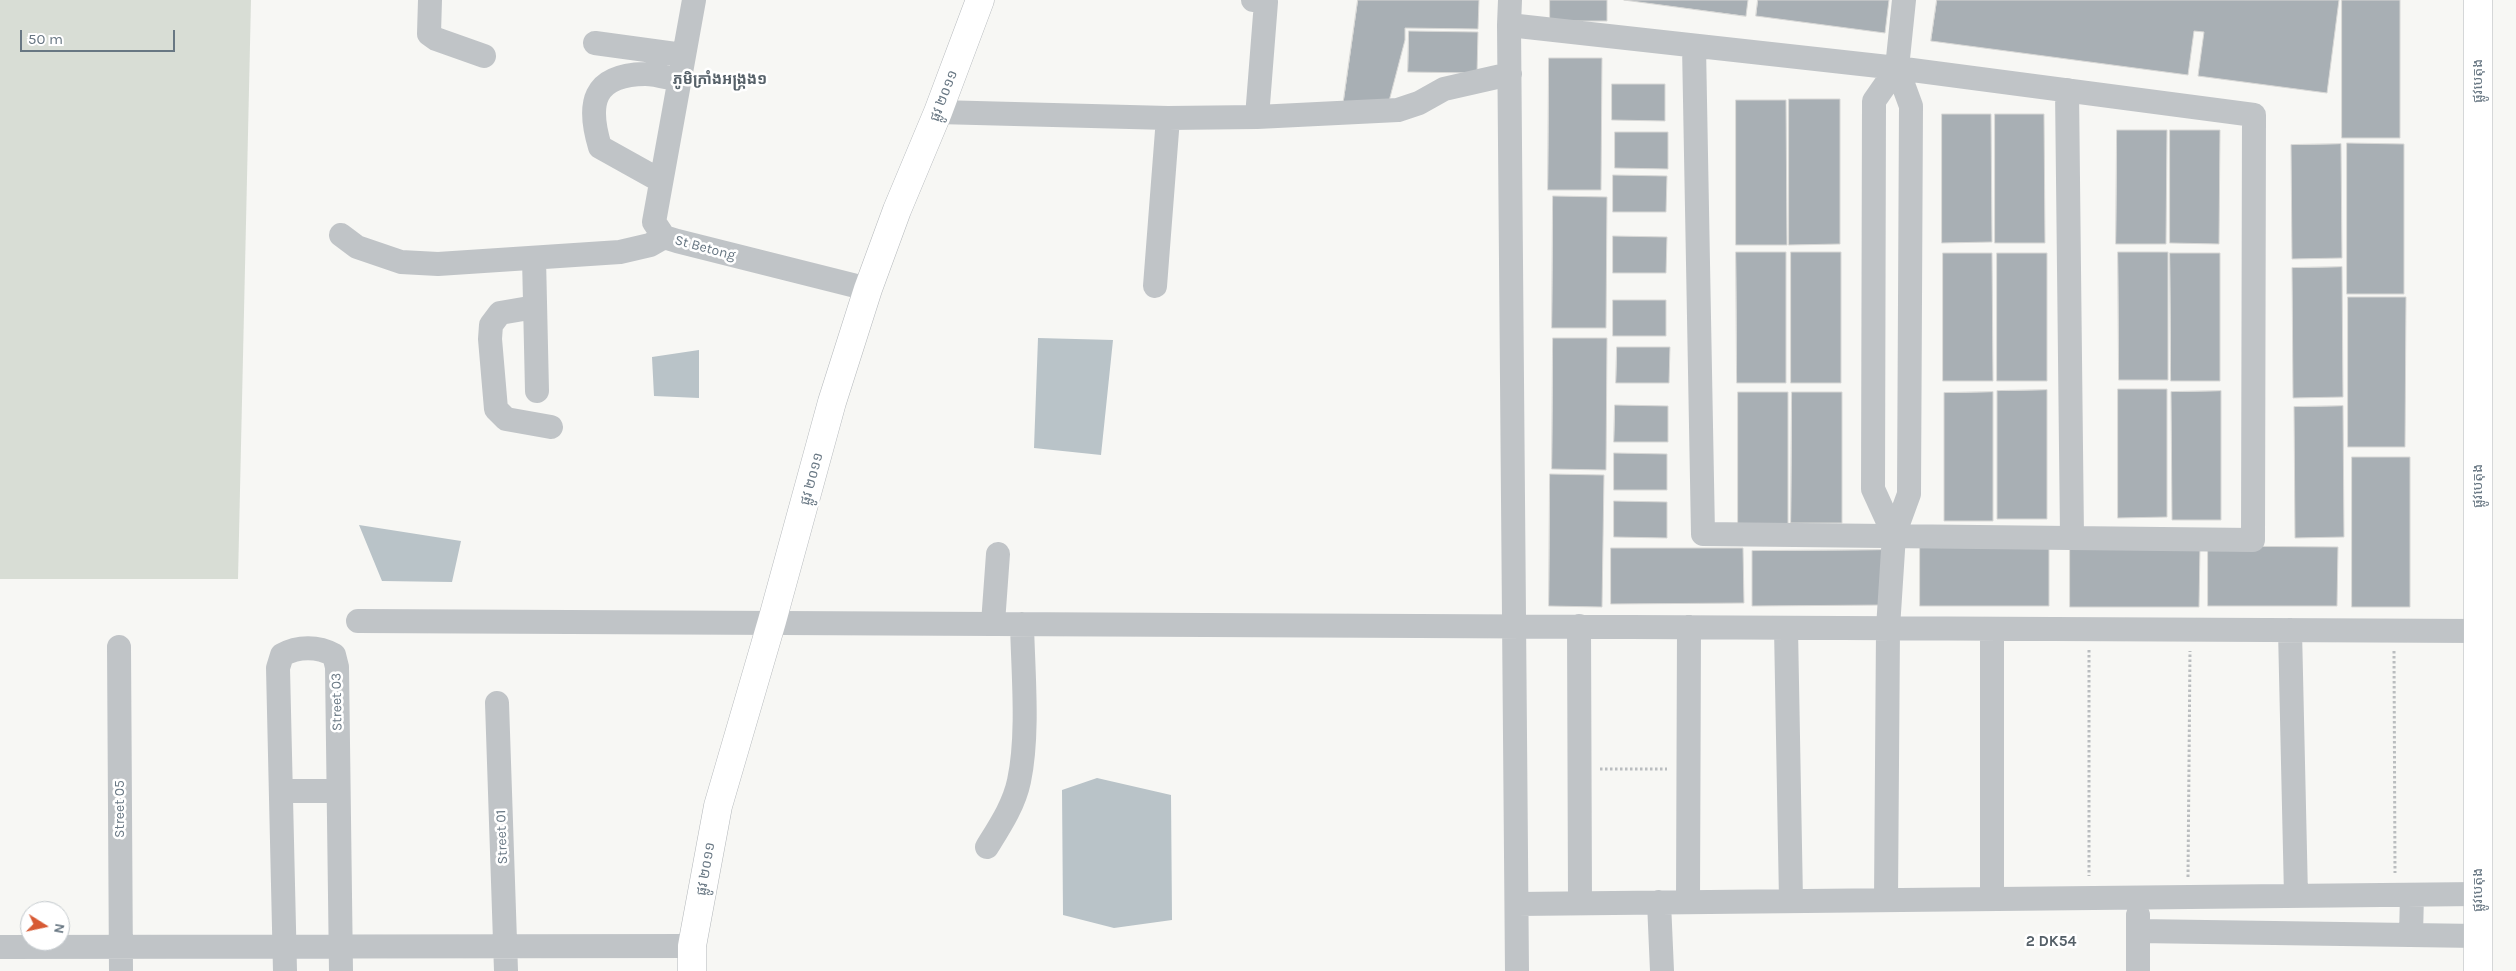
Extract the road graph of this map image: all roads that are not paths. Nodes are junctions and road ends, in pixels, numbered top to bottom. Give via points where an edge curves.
1 (430, 0) edge
2 (694, 0) edge
3 (980, 0) edge
4 (1253, 0) edge
5 (1510, 0) edge
6 (1904, 0) edge
7 (2478, 0) edge
8 (1509, 25) junction
9 (595, 43) dead end
10 (1694, 46) junction
11 (684, 55) junction
12 (484, 56) dead end
13 (1897, 68) junction
14 (1510, 74) junction
15 (679, 80) junction
16 (2067, 90) junction
17 (938, 112) junction
18 (1257, 117) junction
19 (1168, 118) junction
20 (661, 181) junction
21 (341, 235) dead end
22 (664, 237) junction
23 (534, 258) junction
24 (1155, 286) dead end
25 (868, 289) junction
26 (535, 308) junction
27 (537, 391) dead end
28 (551, 427) dead end
29 (1894, 535) junction
30 (2072, 537) junction
31 (998, 554) dead end
32 (358, 621) dead end
33 (772, 621) junction
34 (993, 623) junction
35 (1022, 624) junction
36 (1514, 626) junction
37 (1579, 626) junction
38 (1688, 627) junction
39 (1786, 628) junction
40 (1888, 628) junction
41 (1992, 629) junction
42 (2290, 630) junction
43 (2478, 631) junction
44 (119, 647) dead end
45 (497, 703) dead end
46 (281, 791) junction
47 (338, 791) junction
48 (987, 847) dead end
49 (2478, 894) junction
50 (2403, 895) junction
51 (2296, 896) junction
52 (2138, 898) junction
53 (1992, 899) junction
54 (1886, 900) junction
55 (1791, 901) junction
56 (1659, 902) junction
57 (1688, 902) junction
58 (1580, 903) junction
59 (1517, 904) junction
60 (2138, 931) junction
61 (2411, 935) junction
62 (2478, 936) junction
63 (121, 946) junction
64 (284, 946) junction
65 (341, 946) junction
66 (506, 946) junction
67 (0, 947) edge
68 (692, 958) edge
69 (121, 971) edge
70 (284, 971) edge
71 (342, 971) edge
72 (506, 971) edge
73 (1518, 971) edge
74 (1662, 971) edge
75 (2138, 971) edge
76 (2478, 971) edge

1 - 12 street via 430,34
2 - 11 street, St Betong
3 - 17 main road, ផ្លូវ ២០១១
4 - 18 street via 1266,2
5 - 8 street
6 - 13 street
7 - 43 main road, ផ្លូវបេតុង
8 - 10 street
8 - 14 street
9 - 11 street
10 - 13 street
10 - 29 street via 1702,534
11 - 15 street, St Betong
13 - 16 street
13 - 29 street via 1911,106 1909,494
13 - 29 street via 1874,101 1873,489
14 - 18 street via 1444,89 1398,110
14 - 36 street
15 - 20 street, St Betong
15 - 20 street via 645,74 612,79 594,99 593,123 600,148
16 - 30 street
16 - 30 street via 2254,115 2253,540
17 - 19 street
17 - 25 main road, ផ្លូវ ២០១១
18 - 19 street
19 - 24 street
20 - 22 street, St Betong via 654,222
21 - 23 street via 357,247 401,262 438,264
22 - 23 street via 650,245 620,252
22 - 25 street, St Betong
23 - 26 street
25 - 33 main road, ផ្លូវ ២០១១ via 832,402
26 - 27 street
26 - 28 street via 500,313 490,325 496,410 506,419
29 - 30 street
29 - 40 street
31 - 34 street
32 - 33 street
33 - 34 street
33 - 68 main road, ផ្លូវ ២០១១ via 718,806
34 - 35 street
35 - 36 street
35 - 48 street via 1024,728 1019,782 1005,817
36 - 37 street
36 - 59 street
37 - 38 street
37 - 58 street
38 - 39 street
38 - 57 street
39 - 40 street
39 - 55 street
40 - 41 street
40 - 54 street
41 - 42 street
41 - 53 street
42 - 43 street
42 - 51 street
43 - 49 main road, ផ្លូវបេតុង
44 - 63 street, Street 05
45 - 66 street, Street 01
46 - 47 street
46 - 47 street, Street 03 via 278,668 282,655 292,649 322,649 334,655
46 - 64 street, Street 03
47 - 65 street, Street 03
49 - 50 street
49 - 62 main road, ផ្លូវបេតុង
50 - 51 street
50 - 61 street
51 - 52 street
52 - 53 street
52 - 60 street
53 - 54 street
54 - 55 street
55 - 57 street
56 - 57 street
56 - 58 street
56 - 74 street
58 - 59 street
59 - 73 street
60 - 61 street
60 - 75 street
61 - 62 street
62 - 76 main road, ផ្លូវបេតុង
63 - 64 street
63 - 67 street
63 - 69 street, Street 05
64 - 65 street
64 - 70 street, Street 03
65 - 66 street
65 - 71 street, Street 03
66 - 68 street
66 - 72 street, Street 01

